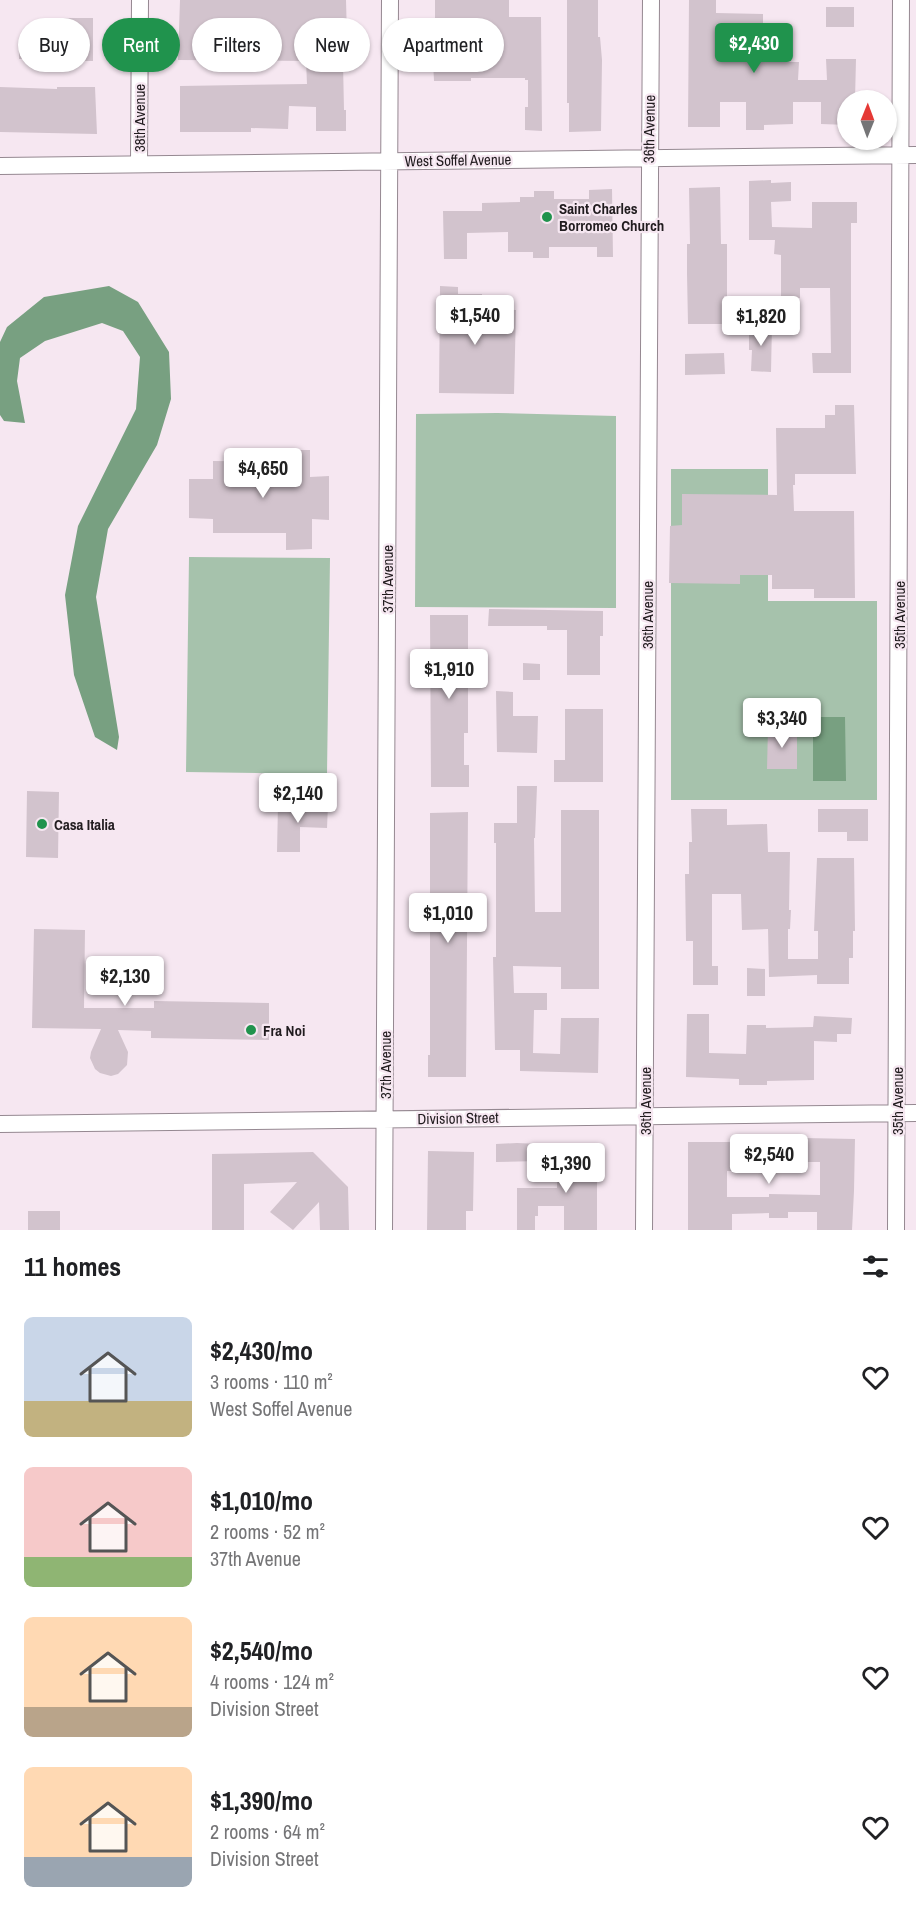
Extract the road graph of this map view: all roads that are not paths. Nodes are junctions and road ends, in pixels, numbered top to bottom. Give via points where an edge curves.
1 (140, 0) edge
2 (390, 0) edge
3 (651, 0) edge
4 (901, 0) edge
5 (908, 156) edge
6 (649, 158) junction
7 (390, 161) junction
8 (139, 164) junction
9 (0, 166) edge
10 (897, 1113) junction
11 (916, 1113) edge
12 (645, 1116) junction
13 (385, 1119) junction
14 (0, 1124) edge
15 (384, 1230) edge
16 (644, 1230) edge
17 (896, 1230) edge

1 - 8 street, 38th Avenue
2 - 7 street, 37th Avenue
3 - 6 street, 36th Avenue
4 - 5 street, 35th Avenue
5 - 6 street, West Soffel Avenue
5 - 10 street, 35th Avenue
6 - 7 street, West Soffel Avenue
6 - 12 street, 36th Avenue
7 - 8 street, West Soffel Avenue
7 - 13 street, 37th Avenue
8 - 9 street, West Soffel Avenue
10 - 11 street, Division Street
10 - 12 street, Division Street
10 - 17 street, 35th Avenue
12 - 13 street, Division Street
12 - 16 street, 36th Avenue
13 - 14 street, Division Street
13 - 15 street, 37th Avenue

